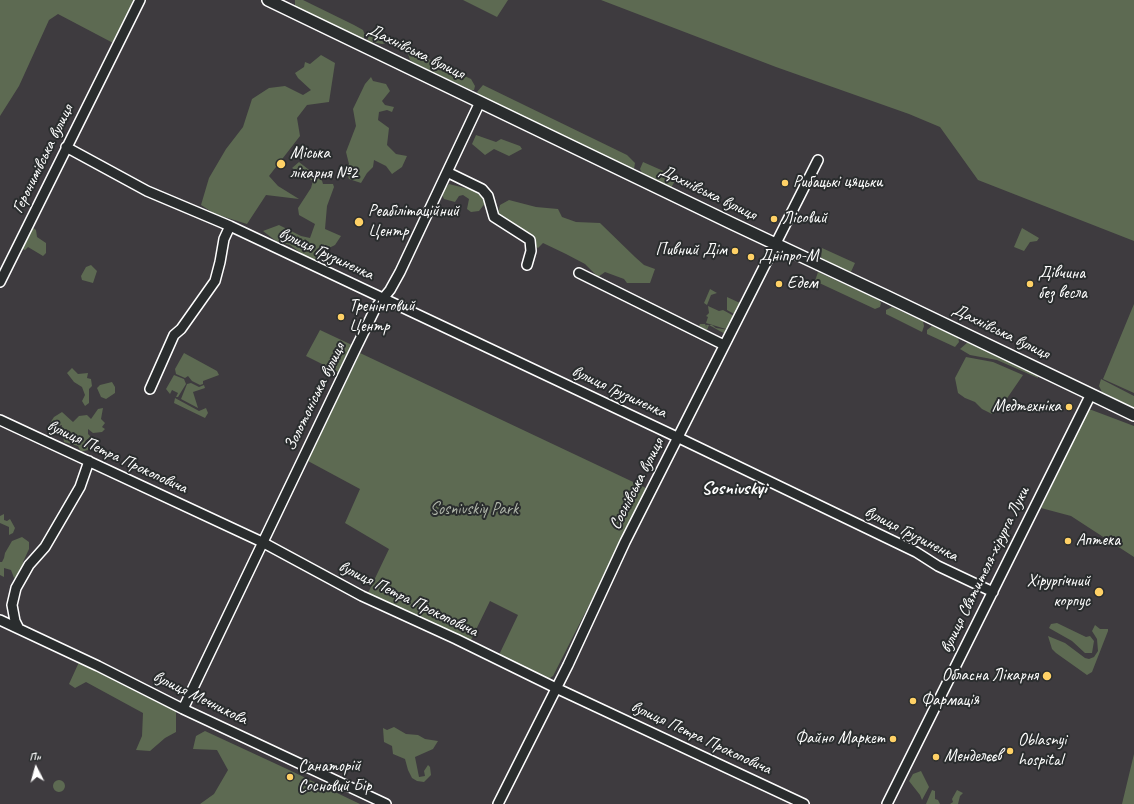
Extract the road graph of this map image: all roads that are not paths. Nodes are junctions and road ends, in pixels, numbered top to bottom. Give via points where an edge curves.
1 (140, 0) edge
2 (268, 0) edge
3 (480, 102) junction
4 (66, 147) junction
5 (818, 160) dead end
6 (447, 172) junction
7 (230, 226) junction
8 (775, 245) junction
9 (527, 265) dead end
10 (579, 273) dead end
11 (0, 282) edge
12 (383, 298) junction
13 (724, 345) junction
14 (150, 389) dead end
15 (1091, 394) junction
16 (1134, 415) edge
17 (0, 420) edge
18 (679, 438) junction
19 (89, 461) junction
20 (262, 542) junction
21 (993, 592) junction
22 (0, 620) edge
23 (19, 629) junction
24 (556, 688) junction
25 (183, 709) junction
26 (386, 804) edge
27 (498, 804) edge
28 (804, 804) edge
29 (887, 804) edge

1 - 4 street, Геронимівська вулиця
2 - 3 main road, Дахнівська вулиця
3 - 6 street, Золотоніська вулиця
3 - 8 main road, Дахнівська вулиця
4 - 7 street, вулиця Грузиненка via 147,191
4 - 11 street, Геронимівська вулиця
5 - 8 street, Соснівська вулиця
6 - 9 street via 482,189 488,196 494,217 530,240 531,251
6 - 12 street, Золотоніська вулиця via 400,272
7 - 12 street, вулиця Грузиненка
7 - 14 street via 224,240 215,280 181,329 174,335
8 - 13 street, Соснівська вулиця
8 - 15 main road, Дахнівська вулиця
10 - 13 street
12 - 18 street, вулиця Грузиненка
12 - 20 street, Золотоніська вулиця via 376,307
13 - 18 street, Соснівська вулиця
15 - 16 main road, Дахнівська вулиця
15 - 21 street, вулиця Святителя-хірурга Луки
17 - 19 street, вулиця Петра Прокоповича
18 - 21 street, вулиця Грузиненка
18 - 24 street, Соснівська вулиця via 625,542
19 - 20 street, вулиця Петра Прокоповича
19 - 23 street via 80,487 45,547 29,565 16,588 12,605
20 - 24 street, вулиця Петра Прокоповича via 362,596
20 - 25 street, Золотоніська вулиця
21 - 29 street, вулиця Святителя-хірурга Луки
22 - 23 street, вулиця Мечникова
23 - 25 street, вулиця Мечникова
24 - 27 street, Соснівська вулиця
24 - 28 street, вулиця Петра Прокоповича
25 - 26 street, вулиця Мечникова

